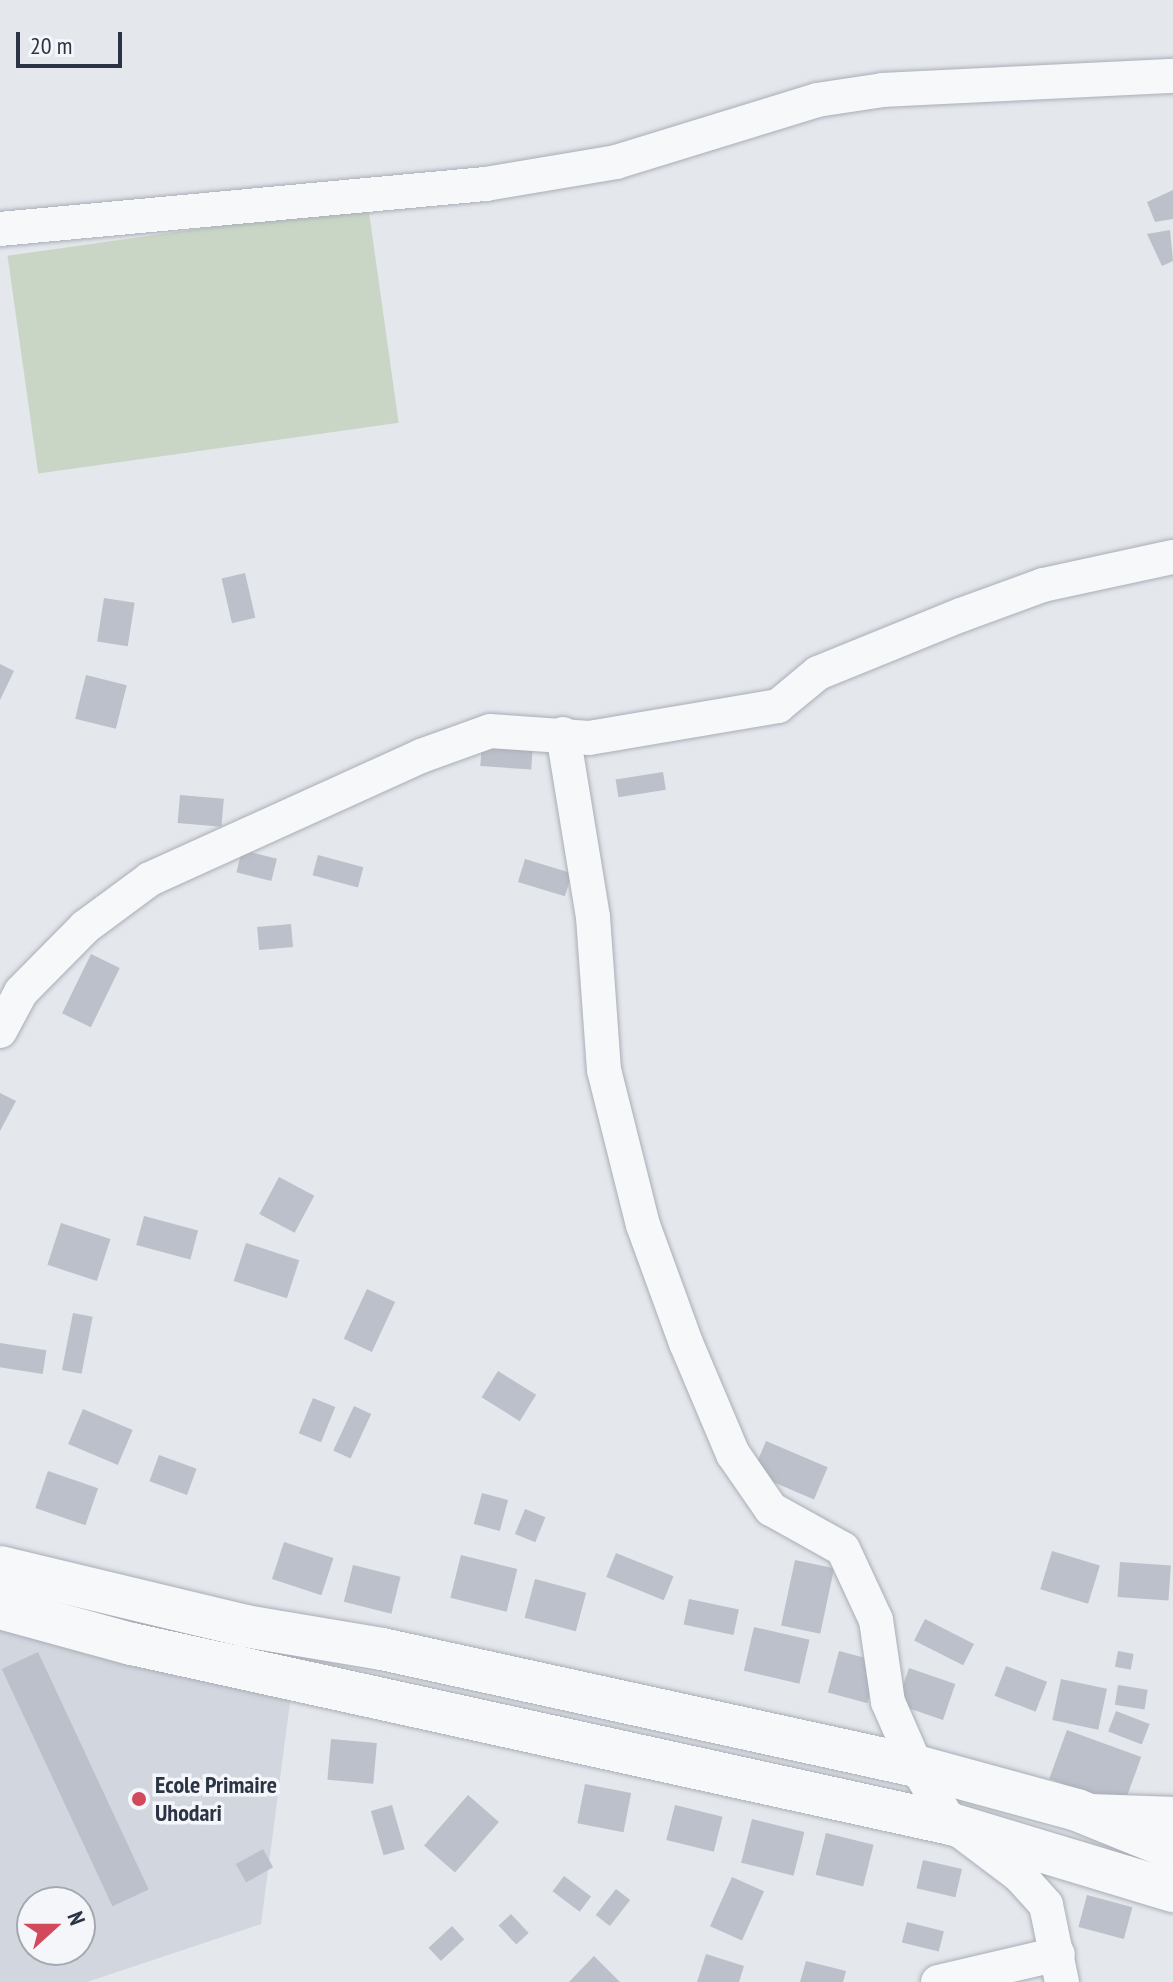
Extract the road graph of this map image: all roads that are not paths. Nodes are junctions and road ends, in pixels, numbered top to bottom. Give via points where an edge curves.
1 (1173, 76) edge
2 (0, 229) edge
3 (1173, 557) edge
4 (563, 734) junction
5 (0, 1031) edge
6 (0, 1567) edge
7 (0, 1608) edge
8 (916, 1766) junction
9 (1077, 1810) junction
10 (1173, 1814) edge
11 (951, 1824) junction
12 (1173, 1849) edge
13 (1173, 1891) edge
14 (1060, 1968) edge
15 (938, 1982) edge

1 - 2 street via 883,90 817,100 616,162 486,184
3 - 4 street via 1043,585 961,615 818,673 778,706 670,728 589,738
4 - 5 street via 490,731 150,879 53,959 21,992
4 - 8 street via 593,917 604,1070 643,1225 733,1454 771,1509 843,1549 876,1620 888,1702
6 - 8 street via 245,1626 382,1649
7 - 11 street via 132,1644
8 - 9 street
8 - 11 street
9 - 10 street
9 - 12 street
11 - 13 street
11 - 14 street via 1020,1876 1046,1905
14 - 15 street

